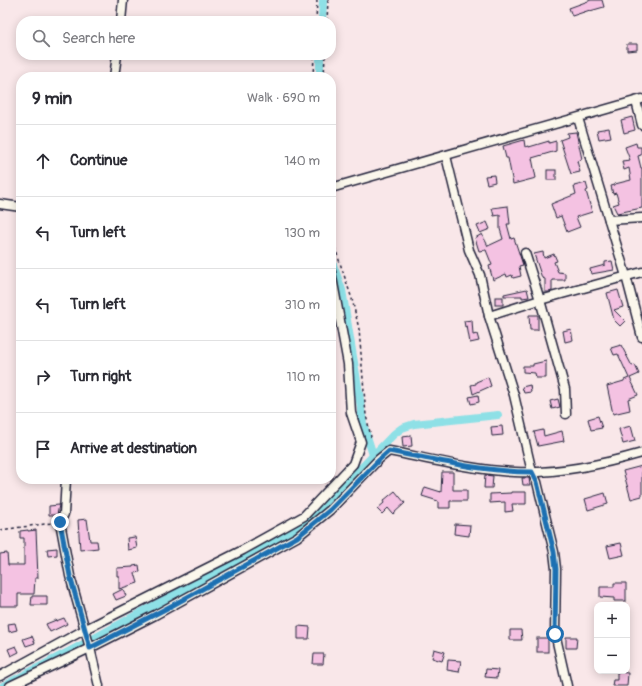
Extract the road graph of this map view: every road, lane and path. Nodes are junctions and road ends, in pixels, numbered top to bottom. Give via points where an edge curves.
1 (123, 0) edge
2 (317, 0) edge
3 (328, 0) edge
4 (121, 16) edge
5 (316, 16) edge
6 (327, 16) edge
7 (116, 60) edge
8 (314, 60) edge
9 (325, 60) edge
10 (114, 72) edge
11 (313, 72) edge
12 (324, 72) edge
13 (639, 100) edge
14 (578, 118) junction
15 (642, 125) edge
16 (446, 156) junction
17 (336, 187) edge
18 (0, 204) edge
19 (16, 206) edge
20 (642, 218) edge
21 (609, 220) junction
22 (336, 251) edge
23 (525, 253) dead end
24 (642, 272) edge
25 (626, 276) junction
26 (336, 299) edge
27 (540, 300) junction
28 (489, 316) junction
29 (642, 335) edge
30 (566, 414) dead end
31 (371, 437) dead end
32 (642, 454) edge
33 (532, 472) junction
34 (336, 482) edge
35 (66, 484) edge
36 (334, 484) edge
37 (60, 522) junction
38 (0, 530) edge
39 (85, 631) junction
40 (90, 646) junction
41 (0, 676) edge
42 (10, 686) edge
43 (99, 686) edge
44 (567, 686) edge

1 - 4 street
2 - 5 path
3 - 6 path
7 - 10 street
8 - 11 path
9 - 12 path
13 - 14 street
13 - 15 street
14 - 16 street
14 - 21 street
16 - 17 street
16 - 28 street via 469,250 480,275
18 - 19 street
20 - 21 street
21 - 25 street
22 - 31 path via 359,329 366,415
23 - 27 street
24 - 25 street
25 - 27 street
25 - 29 street
26 - 34 street via 348,364 351,413 361,442 353,464
27 - 28 street
27 - 30 street via 565,388
28 - 33 street via 514,395
32 - 33 street via 615,461
33 - 40 street via 480,468 389,451 330,510 297,537 173,605
33 - 44 street via 537,482 554,552 555,634
35 - 37 street via 64,514
36 - 39 street via 304,516
37 - 38 path
37 - 39 street via 70,576
39 - 40 street
39 - 41 street
40 - 42 street
40 - 43 street

